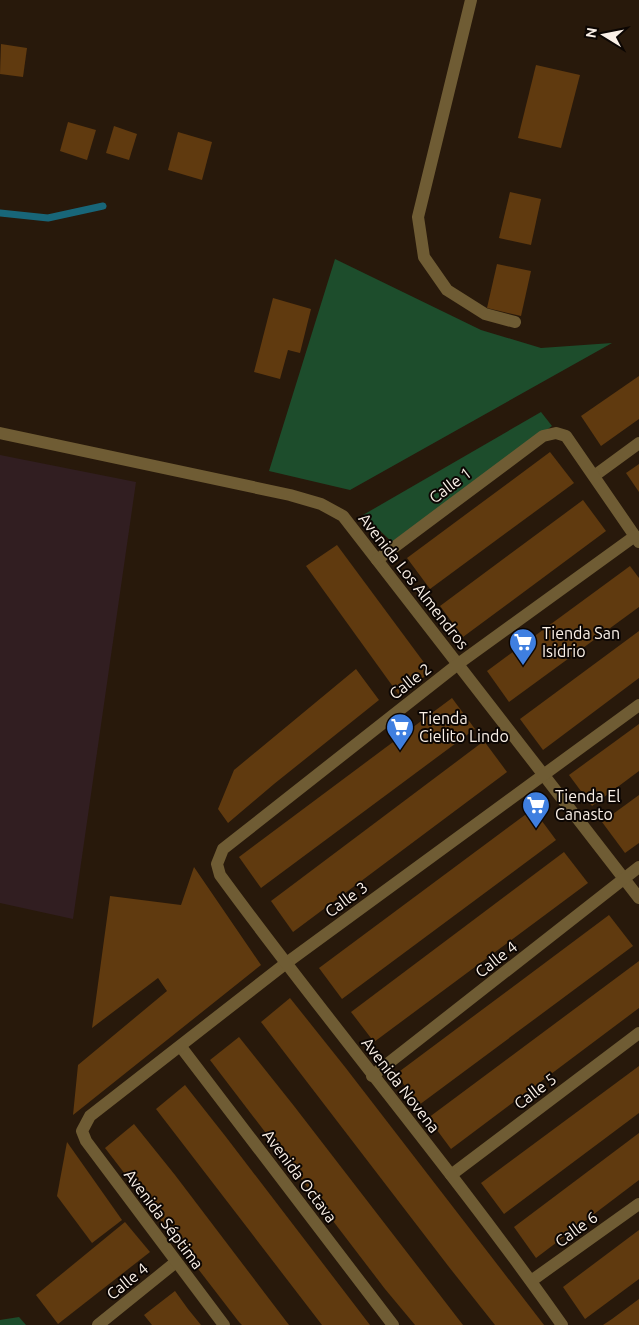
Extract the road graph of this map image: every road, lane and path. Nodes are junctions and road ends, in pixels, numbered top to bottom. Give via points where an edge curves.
1 (471, 0) edge
2 (514, 322) dead end
3 (0, 433) edge
4 (639, 443) edge
5 (594, 476) junction
6 (637, 539) edge
7 (377, 560) junction
8 (458, 664) junction
9 (639, 705) edge
10 (544, 776) junction
11 (217, 864) joint
12 (639, 867) edge
13 (624, 879) junction
14 (639, 898) edge
15 (285, 964) junction
16 (639, 1033) edge
17 (181, 1047) junction
18 (372, 1076) junction
19 (82, 1131) joint
20 (451, 1175) junction
21 (639, 1204) edge
22 (176, 1262) junction
23 (531, 1281) junction
24 (98, 1325) edge
25 (224, 1325) edge
26 (393, 1325) edge
27 (562, 1325) edge

1 - 2 street via 418,217 424,257 447,290 485,314
3 - 7 street, Avenida Los Almendros via 321,504 343,516
4 - 5 street
5 - 6 street
5 - 7 street, Calle 1 via 566,436 556,433 543,436
6 - 8 street, Calle 2
7 - 8 street, Avenida Los Almendros
8 - 10 street, Avenida Los Almendros
8 - 11 street, Calle 2 via 224,849
9 - 10 street, Calle 3
10 - 13 street, Avenida Los Almendros
10 - 15 street, Calle 3
11 - 15 street, Avenida Novena via 220,874
12 - 13 street, Calle 4
13 - 14 street, Avenida Los Almendros
13 - 18 street, Calle 4
15 - 17 street, Calle 3
15 - 18 street, Avenida Novena
16 - 20 street, Calle 5
17 - 19 street, Calle 3 via 90,1116
17 - 26 street, Avenida Octava
18 - 20 street, Avenida Novena
19 - 22 street, Avenida Séptima via 86,1142
20 - 23 street, Avenida Novena
21 - 23 street, Calle 6
22 - 24 street, Calle 4
22 - 25 street, Avenida Séptima
23 - 27 street, Avenida Novena

